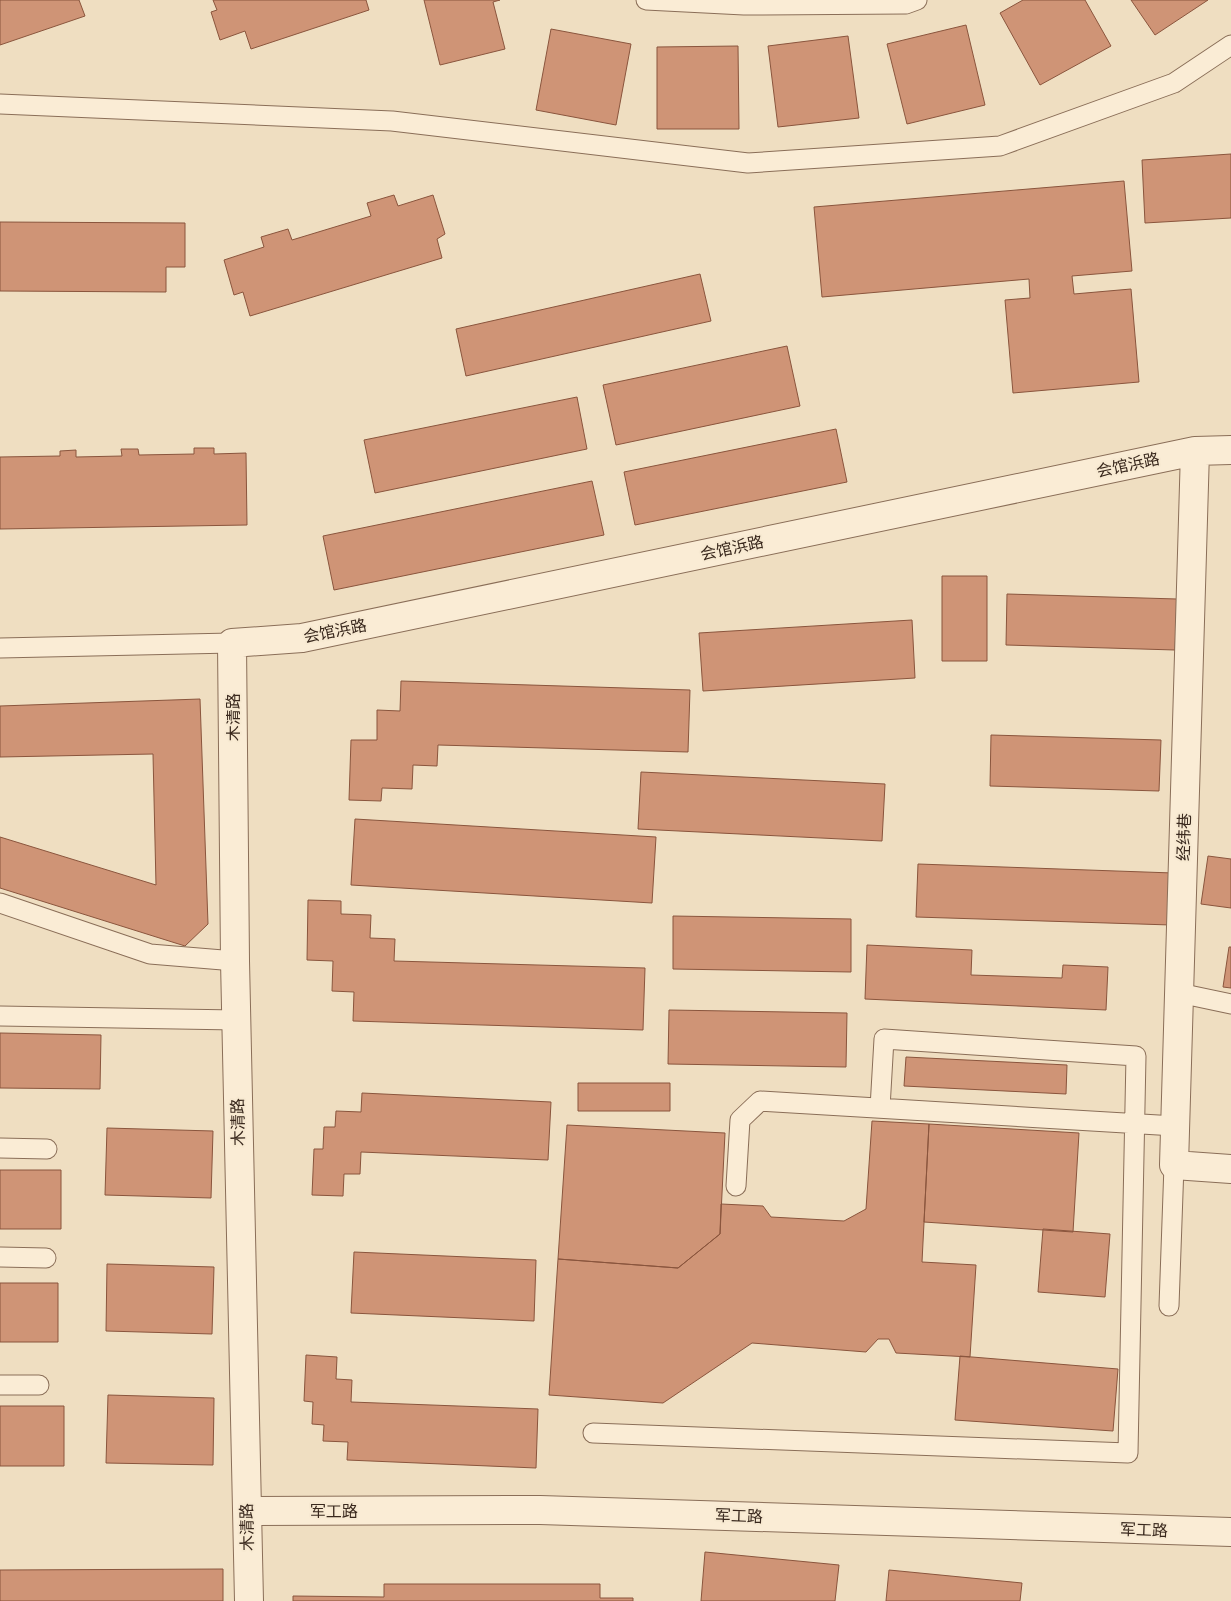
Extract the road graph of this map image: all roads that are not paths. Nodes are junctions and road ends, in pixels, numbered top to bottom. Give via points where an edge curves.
1 (646, 0) edge
2 (917, 0) edge
3 (1231, 45) edge
4 (0, 104) edge
5 (1231, 450) edge
6 (1195, 451) junction
7 (232, 643) junction
8 (0, 648) edge
9 (0, 903) edge
10 (235, 961) junction
11 (1179, 993) junction
12 (1231, 1004) edge
13 (0, 1016) edge
14 (236, 1020) junction
15 (880, 1108) junction
16 (1135, 1123) junction
17 (1175, 1126) junction
18 (0, 1148) edge
19 (46, 1149) dead end
20 (1174, 1165) junction
21 (1231, 1169) edge
22 (736, 1186) dead end
23 (0, 1258) edge
24 (46, 1258) dead end
25 (1169, 1306) dead end
26 (0, 1385) edge
27 (38, 1385) dead end
28 (593, 1433) dead end
29 (247, 1511) junction
30 (1231, 1532) edge
31 (249, 1601) edge

1 - 2 lane via 744,5 906,4
3 - 4 lane via 1174,83 1000,146 748,163 392,121
5 - 6 street, 会馆浜路
6 - 7 street, 会馆浜路 via 302,638
6 - 11 street, 经纬巷
7 - 8 lane
7 - 10 street, 木清路
9 - 10 lane via 150,954
10 - 14 street, 木清路
11 - 12 lane
11 - 17 street, 经纬巷
13 - 14 lane
14 - 29 street, 木清路
15 - 16 lane
15 - 16 lane via 884,1039 1136,1056
15 - 22 lane via 760,1101 740,1120
16 - 17 lane
16 - 28 lane via 1128,1453
17 - 20 street, 经纬巷
18 - 19 lane
20 - 21 street
20 - 25 lane
23 - 24 lane
26 - 27 lane
29 - 30 street, 军工路 via 540,1510
29 - 31 street, 木清路

